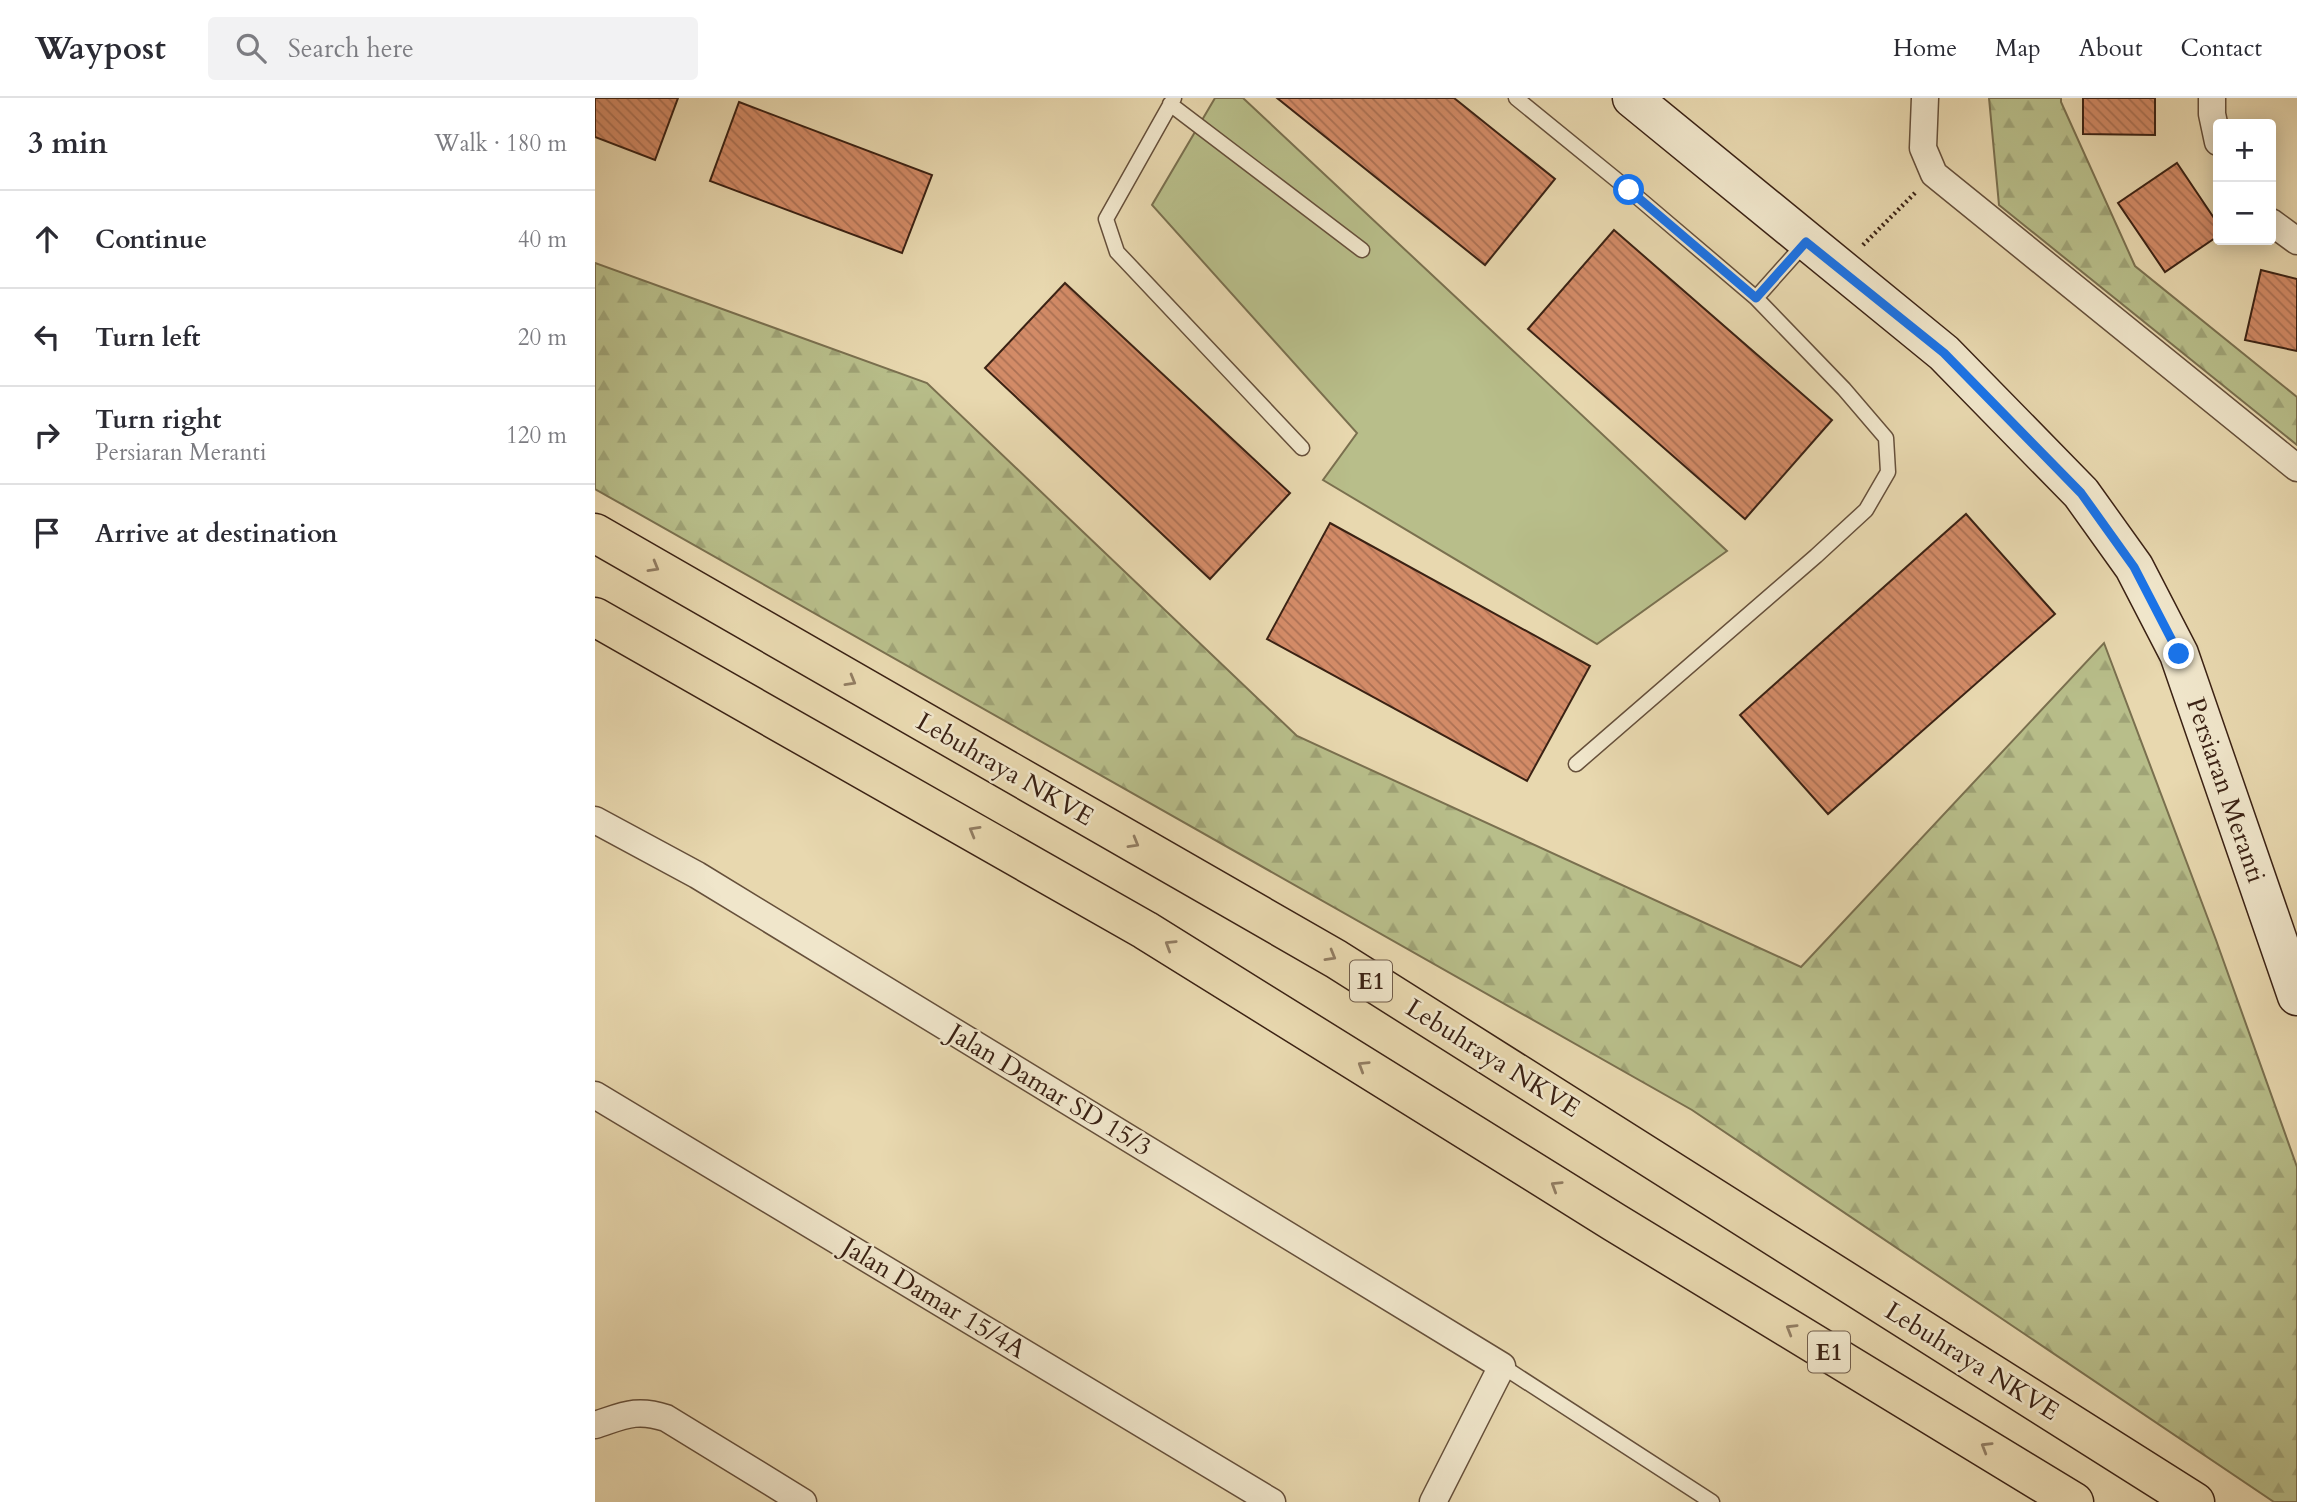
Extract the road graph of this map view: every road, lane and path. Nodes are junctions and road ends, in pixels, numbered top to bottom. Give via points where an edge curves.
1 (1516, 98) edge
2 (1632, 98) edge
3 (1925, 98) edge
4 (2213, 98) edge
5 (1172, 101) edge
6 (2213, 119) edge
7 (1934, 174) junction
8 (2276, 226) edge
9 (2297, 241) edge
10 (1806, 242) junction
11 (1362, 250) dead end
12 (1840, 267) junction
13 (1756, 298) junction
14 (1302, 448) dead end
15 (2297, 468) edge
16 (595, 533) edge
17 (595, 617) edge
18 (1576, 764) dead end
19 (595, 820) edge
20 (2297, 996) edge
21 (595, 1095) edge
22 (1501, 1366) junction
23 (595, 1425) edge
24 (803, 1502) edge
25 (1272, 1502) edge
26 (1433, 1502) edge
27 (1712, 1502) edge
28 (2074, 1502) edge
29 (2195, 1502) edge

1 - 13 lane
2 - 10 street, Persiaran Meranti
3 - 7 street via 1923,148
4 - 6 street
5 - 11 lane
5 - 14 lane via 1106,219 1117,252
7 - 12 path
7 - 15 street
8 - 9 street
10 - 12 street, Persiaran Meranti
10 - 13 lane
12 - 20 street, Persiaran Meranti via 1944,353 2054,465 2081,493 2134,567 2179,654
13 - 18 lane via 1886,438 1888,472 1866,510
16 -> 29 highway, Lebuhraya NKVE / E1 via 1336,959
28 -> 17 highway, E1 via 1145,930
19 - 22 street, Jalan Damar SD 15/3 via 697,875
21 - 25 street, Jalan Damar 15/4A
22 - 26 street
22 - 27 lane
23 - 24 street via 630,1412 666,1418

